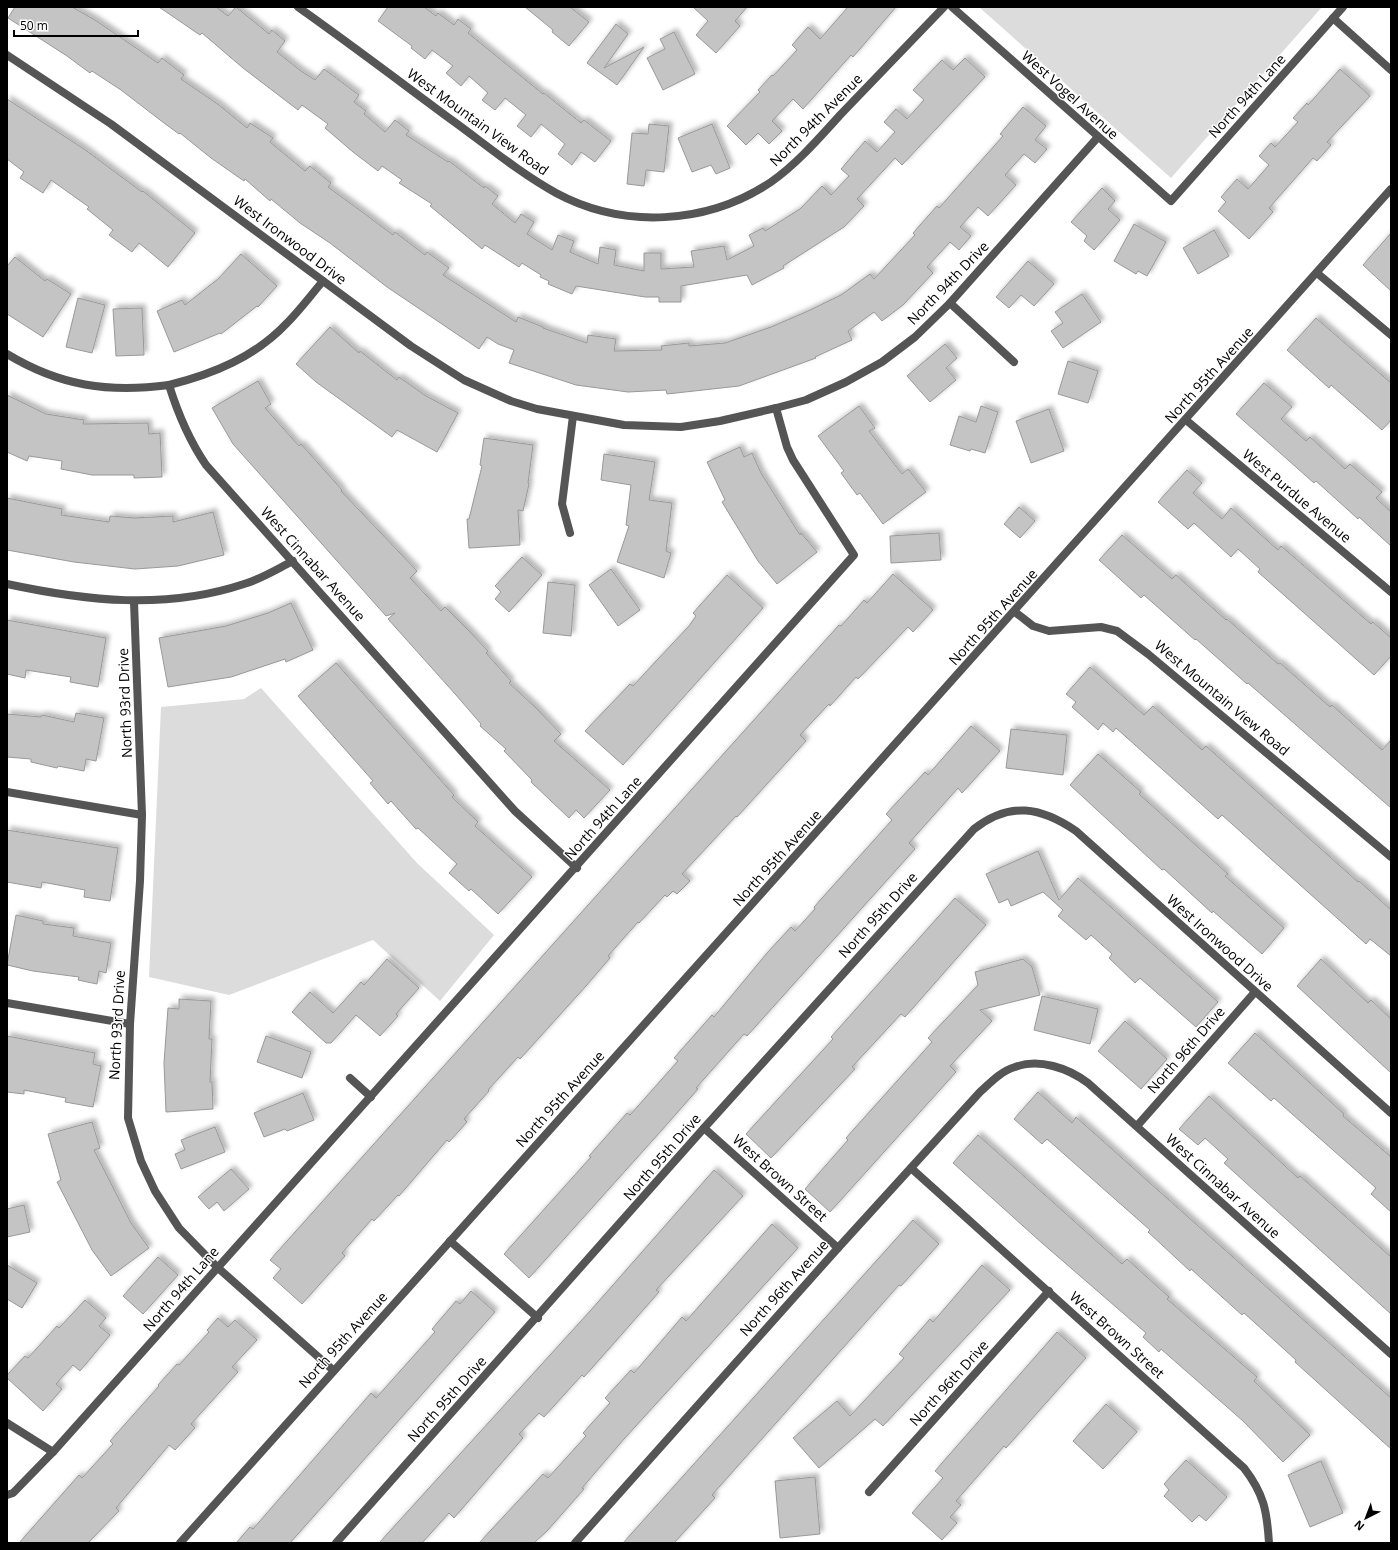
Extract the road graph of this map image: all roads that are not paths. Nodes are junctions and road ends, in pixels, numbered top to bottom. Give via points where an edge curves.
1 (298, 7) edge
2 (944, 7) edge
3 (952, 7) edge
4 (1343, 7) edge
5 (1333, 18) junction
6 (7, 55) edge
7 (1391, 70) edge
8 (1098, 137) junction
9 (1391, 189) edge
10 (1171, 201) joint
11 (660, 219) joint
12 (1317, 273) junction
13 (323, 281) junction
14 (950, 303) junction
15 (1391, 335) edge
16 (7, 354) edge
17 (1014, 362) dead end
18 (169, 385) junction
19 (776, 408) junction
20 (573, 416) junction
21 (1186, 420) junction
22 (570, 533) dead end
23 (293, 560) junction
24 (7, 584) edge
25 (1391, 592) edge
26 (134, 602) junction
27 (1015, 612) junction
28 (7, 792) edge
29 (1022, 811) joint
30 (142, 815) junction
31 (1391, 857) edge
32 (577, 868) junction
33 (1255, 992) junction
34 (7, 1003) edge
35 (130, 1024) junction
36 (1024, 1065) joint
37 (350, 1078) dead end
38 (371, 1097) junction
39 (1391, 1113) edge
40 (1137, 1126) junction
41 (704, 1128) junction
42 (911, 1168) junction
43 (450, 1241) junction
44 (838, 1248) junction
45 (217, 1267) junction
46 (1049, 1291) junction
47 (538, 1318) junction
48 (1391, 1354) edge
49 (333, 1370) junction
50 (7, 1423) edge
51 (54, 1452) junction
52 (869, 1492) dead end
53 (7, 1495) edge
54 (180, 1543) edge
55 (336, 1543) edge
56 (575, 1543) edge
57 (1269, 1543) edge

1 - 11 street, West Mountain View Road via 515,167 550,189 585,206 619,215
2 - 11 street, North 94th Avenue via 801,157 770,182 722,206
3 - 8 street, West Vogel Avenue
4 - 5 street, North 94th Lane
5 - 7 street
5 - 10 street, North 94th Lane
6 - 13 street, West Ironwood Drive via 111,124
8 - 10 street, West Vogel Avenue
8 - 14 street, North 94th Drive
9 - 12 street, North 95th Avenue
12 - 15 street
12 - 21 street, North 95th Avenue
13 - 18 street via 288,323 258,348 222,368
13 - 20 street, West Ironwood Drive via 411,346 464,380 511,401
14 - 17 street
14 - 19 street, North 94th Drive via 915,337 882,362 812,397
16 - 18 street via 37,370 79,384 124,390
18 - 23 street, West Cinnabar Avenue via 186,432 206,465
19 - 20 street, North 94th Drive via 681,427 624,425
19 - 32 street, North 94th Lane via 787,447 854,555
20 - 22 street via 562,504
21 - 25 street, West Purdue Avenue
21 - 27 street, North 95th Avenue
23 - 26 street via 245,584 208,594
23 - 32 street, West Cinnabar Avenue via 515,811
24 - 26 street via 75,596
26 - 30 street, North 93rd Drive
27 - 31 street, West Mountain View Road via 1033,626 1049,630 1101,627 1117,631
27 - 43 street, North 95th Avenue
28 - 30 street
29 - 33 street, West Ironwood Drive via 1045,814 1076,832
29 - 41 street, North 95th Drive via 995,816 974,829
30 - 35 street, North 93rd Drive
32 - 38 street, North 94th Lane
33 - 39 street, West Ironwood Drive
33 - 40 street, North 96th Drive
34 - 35 street
35 - 45 street, North 93rd Drive via 128,1118 140,1160 168,1213 194,1246
36 - 40 street, West Cinnabar Avenue via 1046,1065 1072,1072
36 - 42 street, North 96th Avenue via 1007,1071 989,1083
37 - 38 street
38 - 45 street, North 94th Lane
40 - 48 street, West Cinnabar Avenue
41 - 44 street, West Brown Street
41 - 47 street, North 95th Drive
42 - 44 street, North 96th Avenue
42 - 46 street, West Brown Street
43 - 47 street
43 - 49 street, North 95th Avenue
44 - 56 street, North 96th Avenue
45 - 49 street, North 93rd Drive
45 - 51 street, North 94th Lane
46 - 52 street, North 96th Drive
46 - 57 street, West Brown Street via 1244,1468 1262,1496
47 - 55 street, North 95th Drive
49 - 54 street, North 95th Avenue
50 - 51 street
51 - 53 street, North 94th Lane via 13,1493

